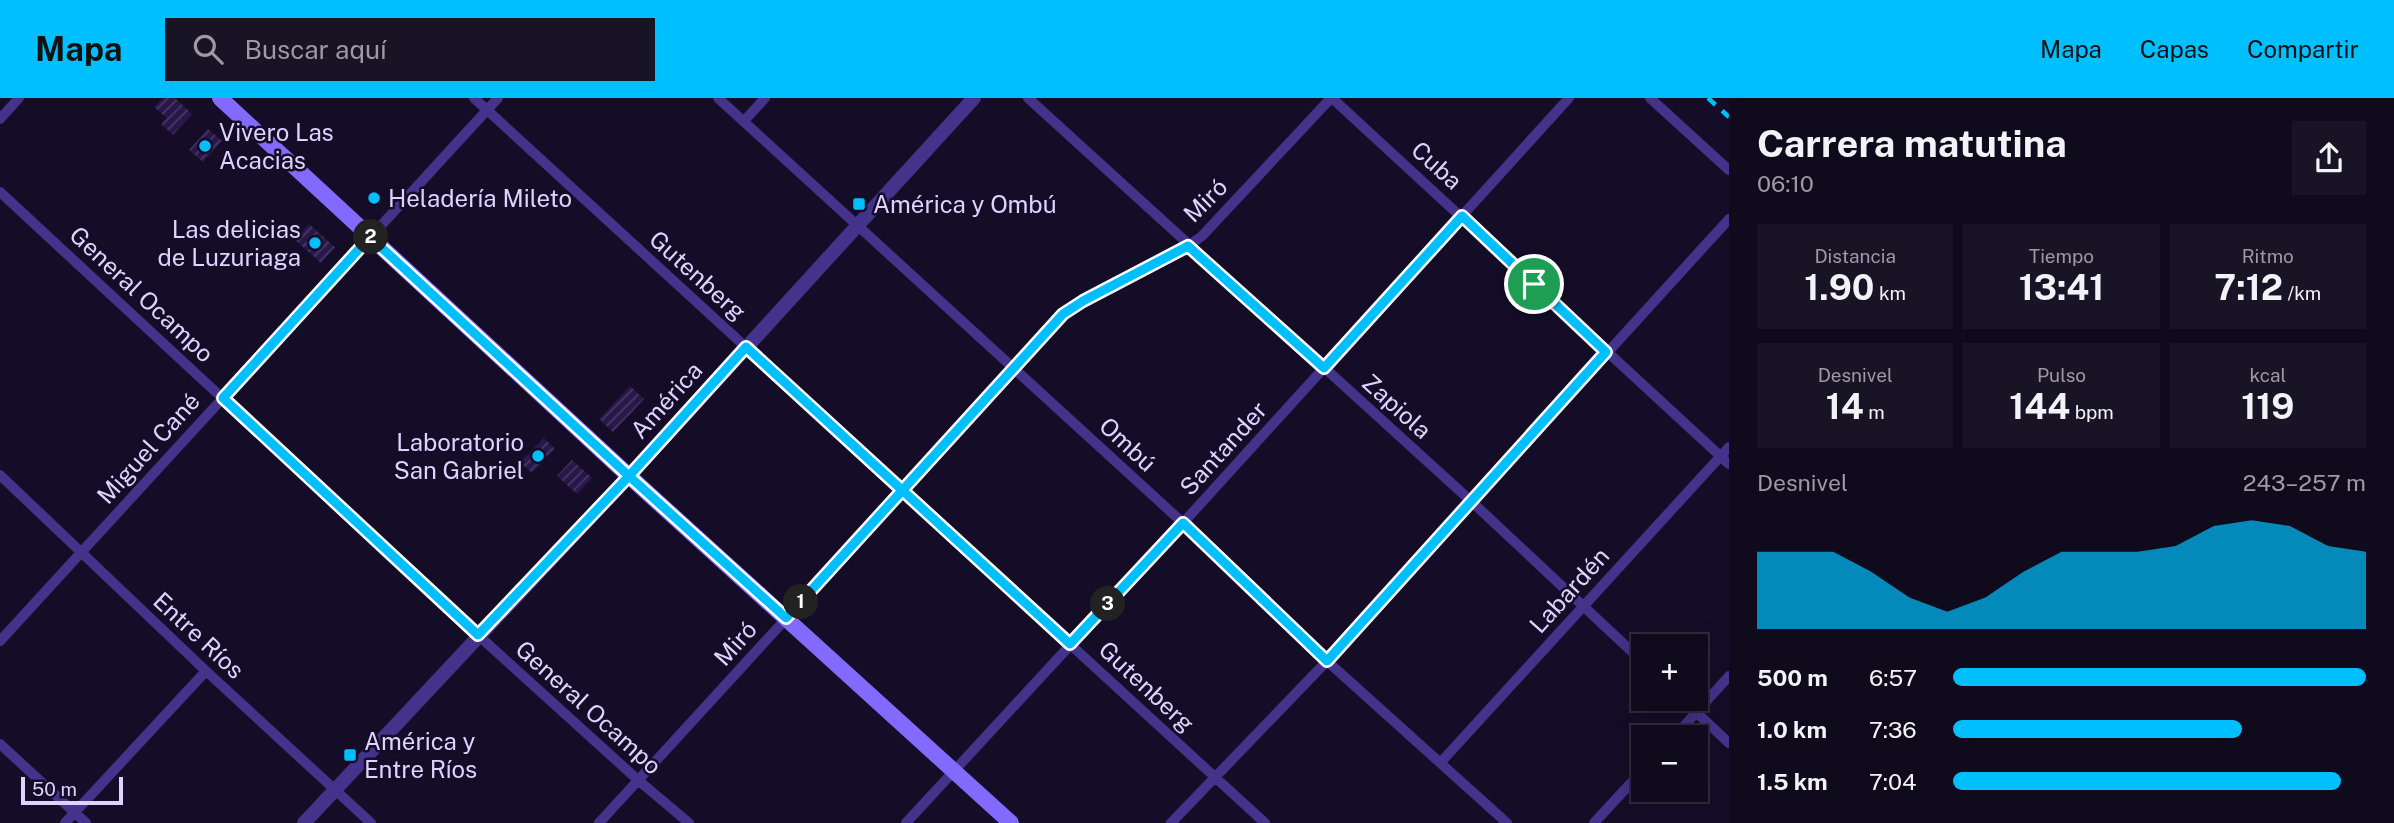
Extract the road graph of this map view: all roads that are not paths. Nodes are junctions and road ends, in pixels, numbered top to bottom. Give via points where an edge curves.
1 (19, 98) edge
2 (220, 98) edge
3 (474, 98) edge
4 (498, 98) edge
5 (718, 98) edge
6 (765, 98) edge
7 (974, 98) edge
8 (1028, 98) edge
9 (1332, 98) edge
10 (1569, 98) edge
11 (1650, 98) edge
12 (487, 110) junction
13 (0, 119) edge
14 (744, 121) junction
15 (1729, 170) edge
16 (0, 192) edge
17 (1462, 216) junction
18 (1729, 219) edge
19 (858, 225) junction
20 (370, 237) junction
21 (1188, 246) junction
22 (746, 347) junction
23 (1606, 352) junction
24 (1324, 368) junction
25 (1014, 369) junction
26 (223, 398) junction
27 (1729, 447) edge
28 (1725, 460) edge
29 (0, 475) edge
30 (629, 476) junction
31 (903, 492) junction
32 (1472, 502) junction
33 (1183, 523) junction
34 (82, 552) junction
35 (1584, 605) junction
36 (786, 618) junction
37 (478, 635) junction
38 (0, 641) edge
39 (1070, 644) junction
40 (1631, 650) edge
41 (1327, 661) junction
42 (206, 671) junction
43 (1729, 677) edge
44 (1696, 713) junction
45 (1685, 725) edge
46 (1729, 743) edge
47 (0, 744) edge
48 (1441, 762) junction
49 (954, 771) junction
50 (1213, 778) junction
51 (638, 780) junction
52 (1631, 783) edge
53 (335, 789) junction
54 (75, 812) junction
55 (65, 823) edge
56 (86, 823) edge
57 (304, 823) edge
58 (371, 823) edge
59 (599, 823) edge
60 (689, 823) edge
61 (906, 823) edge
62 (1012, 823) edge
63 (1171, 823) edge
64 (1265, 823) edge
65 (1507, 823) edge
66 (1594, 823) edge

1 - 13 street
2 - 20 main road
3 - 12 street, Gutenberg
4 - 12 street, Miguel Cané
5 - 14 street, Ombú
6 - 14 street
7 - 19 street, América
8 - 21 street, Zapiola
9 - 17 street, Cuba
9 - 21 street, Miró
10 - 17 street, Santander
11 - 15 street
12 - 20 street, Miguel Cané
12 - 22 street, Gutenberg
14 - 19 street, Ombú
16 - 26 street, General Ocampo
17 - 23 street, Cuba
17 - 24 street, Santander
18 - 23 street
19 - 22 street, América
19 - 25 street, Ombú
20 - 26 street, Miguel Cané
20 - 30 main road
21 - 24 street, Zapiola
21 - 25 street, Miró via 1063,314
22 - 30 street, América
22 - 31 street, Gutenberg
23 - 28 street, Cuba
23 - 32 street
24 - 32 street, Zapiola
24 - 33 street, Santander
25 - 31 street, Miró
25 - 33 street, Ombú
26 - 34 street, Miguel Cané
26 - 37 street, General Ocampo
27 - 28 street, Labardén
28 - 35 street, Labardén
29 - 34 street, Entre Ríos
30 - 36 main road
30 - 37 street, América
31 - 36 street, Miró
31 - 39 street, Gutenberg
32 - 35 street, Zapiola
32 - 41 street
33 - 39 street, Santander
33 - 41 street, Ombú
34 - 38 street, Miguel Cané
34 - 42 street, Entre Ríos
35 - 40 street, Zapiola
35 - 48 street, Labardén
36 - 49 main road
36 - 51 street, Miró
37 - 51 street, General Ocampo
37 - 53 street, América
39 - 49 street, Santander
39 - 50 street, Gutenberg
41 - 48 street, Ombú
41 - 50 street
42 - 53 street, Entre Ríos
42 - 54 street
43 - 44 street
44 - 45 street
44 - 46 street
47 - 54 street
48 - 65 street, Ombú
49 - 61 street, Santander
49 - 62 main road
50 - 63 street
50 - 64 street, Gutenberg
51 - 59 street, Miró
51 - 60 street, General Ocampo
52 - 66 street
53 - 57 street, América
53 - 58 street, Entre Ríos
54 - 55 street
54 - 56 street

